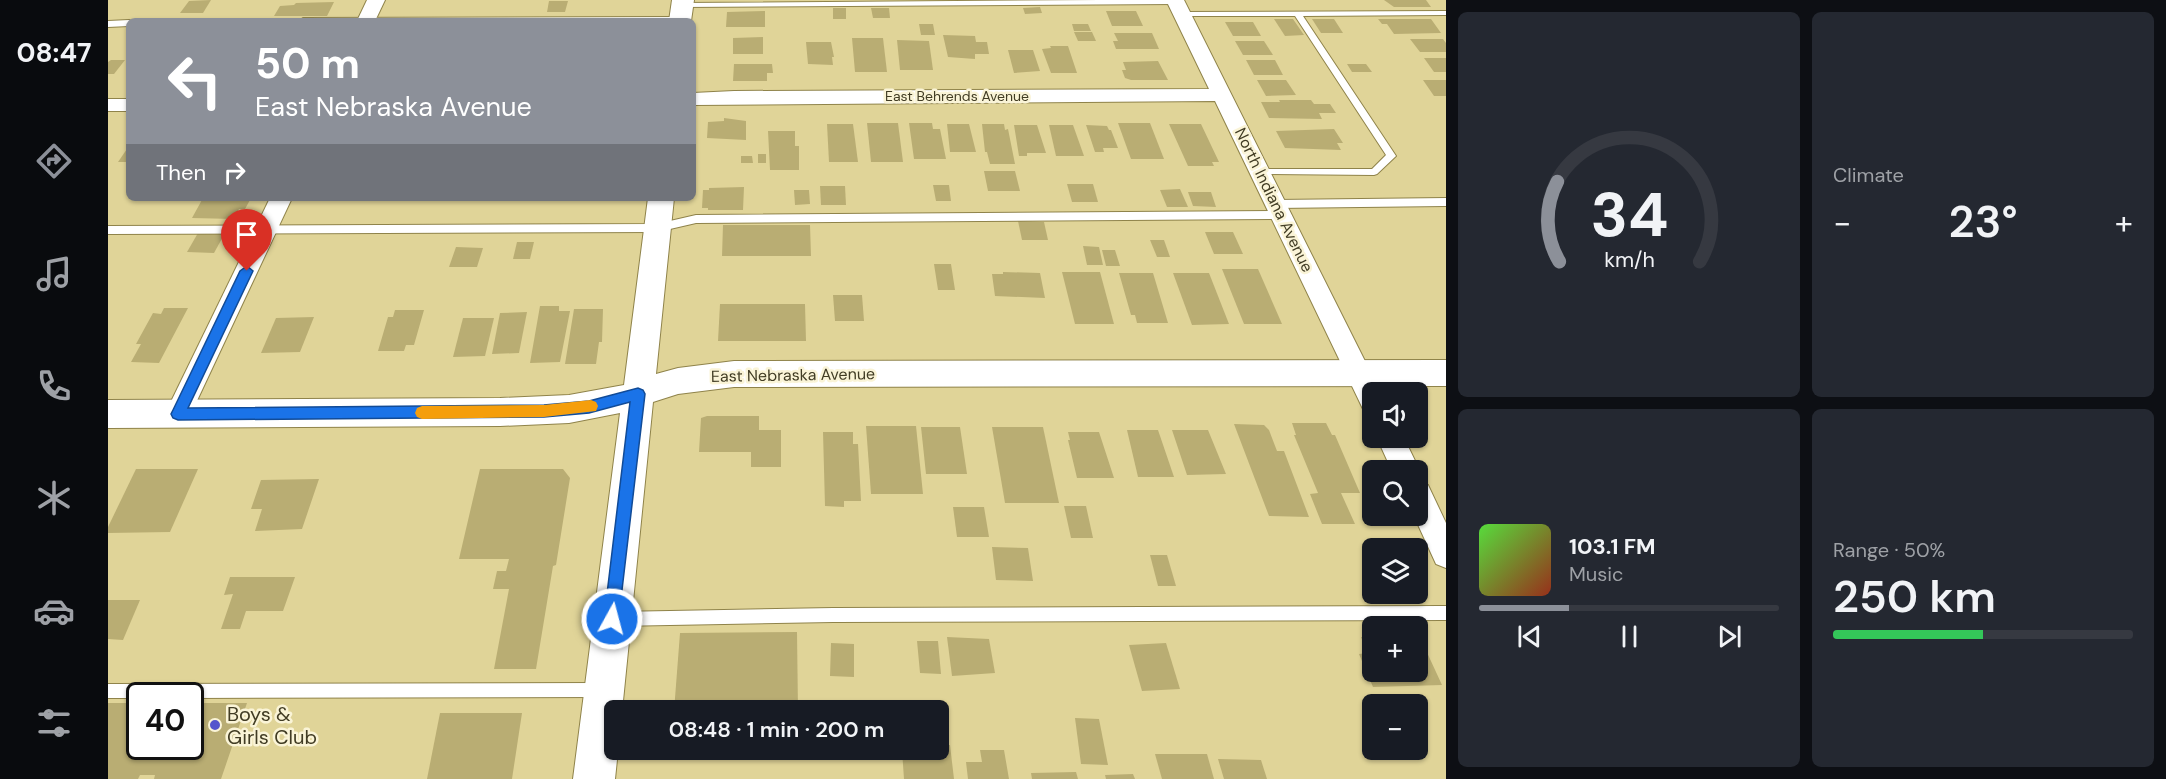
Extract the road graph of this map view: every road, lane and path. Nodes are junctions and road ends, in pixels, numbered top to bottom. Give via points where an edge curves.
1 (376, 0) edge
2 (1178, 5) edge
3 (681, 11) edge
4 (1446, 13) edge
5 (1298, 14) junction
6 (367, 18) edge
7 (460, 18) edge
8 (126, 23) edge
9 (108, 24) edge
10 (1222, 95) junction
11 (696, 99) edge
12 (108, 105) edge
13 (126, 105) edge
14 (1260, 172) junction
15 (280, 201) edge
16 (1446, 202) edge
17 (1278, 209) junction
18 (659, 213) edge
19 (108, 230) edge
20 (266, 230) junction
21 (1446, 373) edge
22 (1364, 382) edge
23 (1395, 382) edge
24 (1362, 387) edge
25 (638, 394) junction
26 (108, 414) edge
27 (178, 414) junction
28 (1428, 515) edge
29 (1446, 554) edge
30 (1446, 613) edge
31 (612, 619) junction
32 (604, 690) junction
33 (108, 691) edge
34 (594, 779) edge

1 - 6 street
2 - 3 lane
2 - 5 lane
2 - 10 street, North Indiana Avenue
3 - 7 lane
4 - 5 lane
5 - 14 lane via 1391,156 1374,172
8 - 9 lane
10 - 11 street, East Behrends Avenue
10 - 14 street, North Indiana Avenue
12 - 13 street
14 - 17 street, North Indiana Avenue
15 - 20 street
16 - 17 lane
17 - 18 lane via 696,219
17 - 22 street, North Indiana Avenue
18 - 20 lane
18 - 25 street
19 - 20 lane
20 - 27 street
21 - 23 street, East Nebraska Avenue
24 - 25 street, East Nebraska Avenue via 734,374 686,379
25 - 27 street, East Nebraska Avenue via 589,407 544,411
25 - 31 street
26 - 27 street, East Nebraska Avenue
28 - 29 street
30 - 31 lane
31 - 32 street
32 - 33 lane
32 - 34 street

